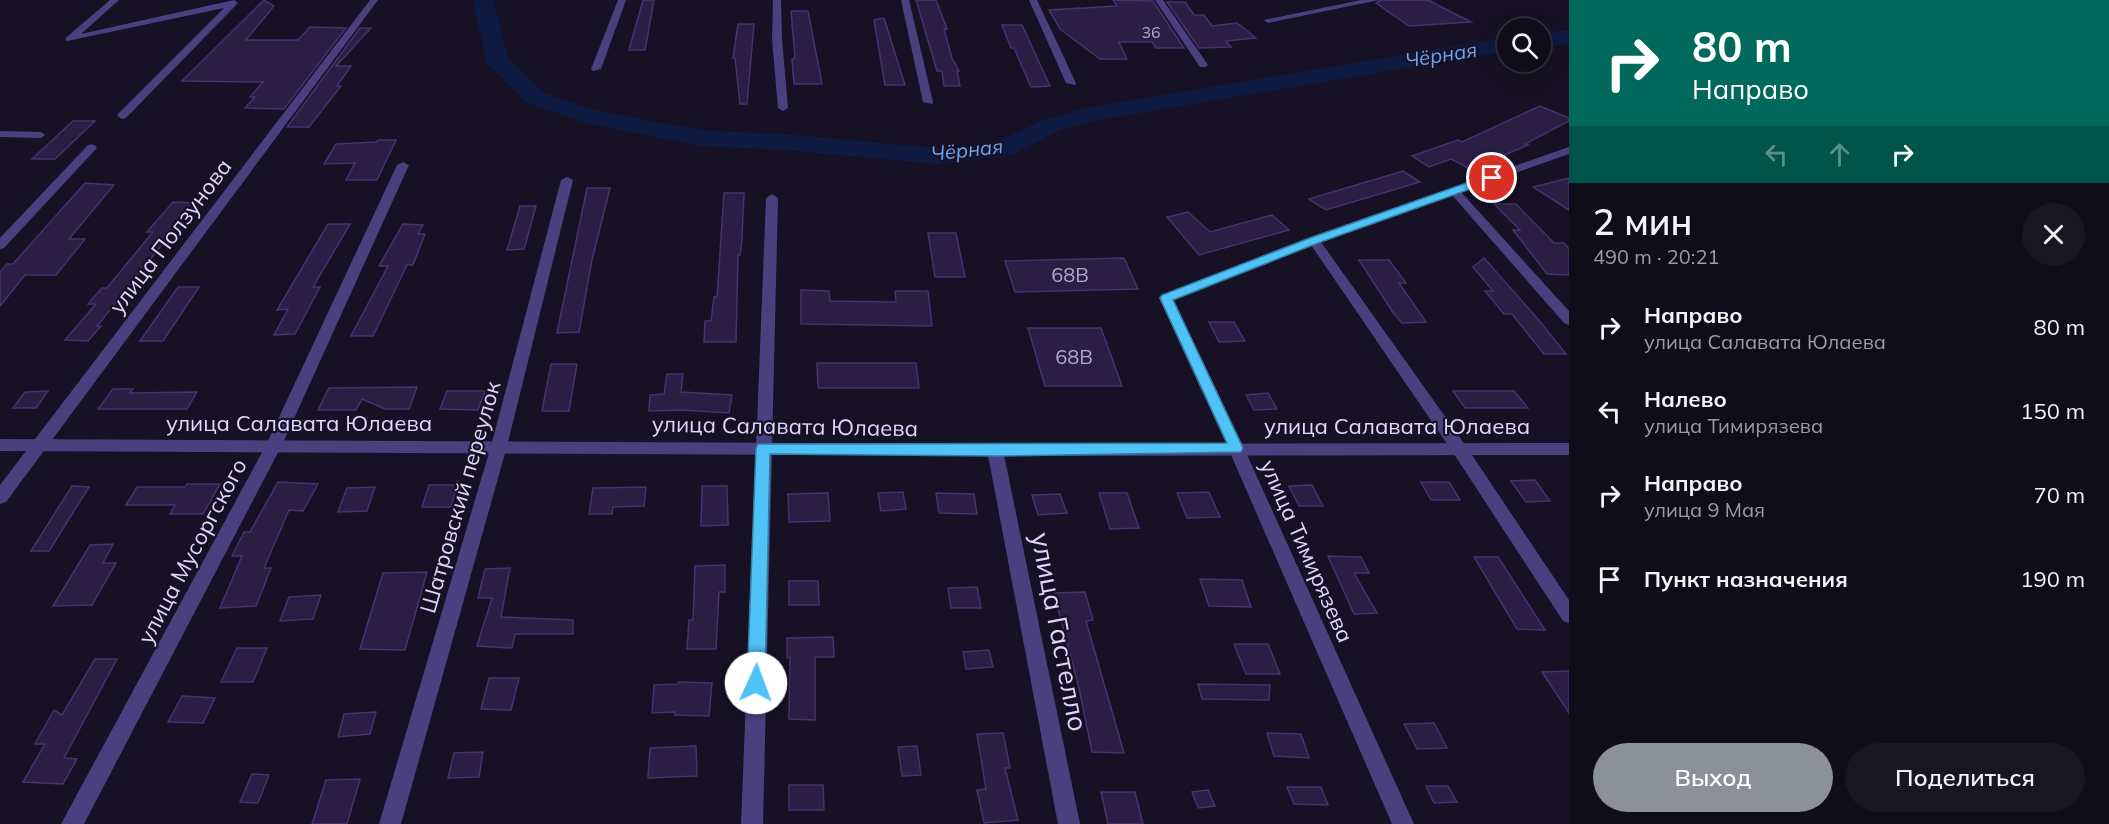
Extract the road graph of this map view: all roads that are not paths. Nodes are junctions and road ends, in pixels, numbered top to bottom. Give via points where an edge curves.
1 (115, 0) edge
2 (374, 0) edge
3 (622, 0) edge
4 (777, 0) edge
5 (905, 0) edge
6 (1033, 0) edge
7 (1159, 0) edge
8 (1376, 0) edge
9 (236, 1) edge
10 (1363, 1) edge
11 (1268, 20) dead end
12 (1203, 65) dead end
13 (596, 69) dead end
14 (1071, 83) dead end
15 (928, 102) dead end
16 (783, 108) dead end
17 (122, 116) dead end
18 (0, 134) edge
19 (41, 135) dead end
20 (92, 147) dead end
21 (1569, 150) edge
22 (403, 165) dead end
23 (567, 180) dead end
24 (1454, 191) junction
25 (772, 198) dead end
26 (1314, 240) junction
27 (0, 244) edge
28 (1569, 320) edge
29 (0, 445) edge
30 (39, 445) junction
31 (274, 445) junction
32 (499, 446) junction
33 (763, 448) junction
34 (1236, 448) junction
35 (1569, 449) edge
36 (995, 450) junction
37 (1460, 450) junction
38 (0, 497) edge
39 (1569, 615) edge
40 (72, 824) edge
41 (390, 824) edge
42 (752, 824) edge
43 (1069, 824) edge
44 (1403, 824) edge

1 - 9 street via 70,39
2 - 30 street, улица Ползунова
3 - 13 street
4 - 16 street
5 - 15 street
6 - 14 street
7 - 12 street
8 - 10 street
9 - 17 street
10 - 11 street
18 - 19 lane
20 - 27 street
21 - 24 street
22 - 31 street, улица Мусоргского
23 - 32 street, Шатровский переулок
24 - 26 street
24 - 28 street
25 - 33 street
26 - 34 street, улица Тимирязева via 1166,298
26 - 37 street
29 - 30 street, улица Салавата Юлаева
30 - 31 street, улица Салавата Юлаева
30 - 38 street, улица Ползунова
31 - 32 street, улица Салавата Юлаева
31 - 40 street, улица Мусоргского
32 - 33 street, улица Салавата Юлаева
32 - 41 street, Шатровский переулок
33 - 36 street, улица Салавата Юлаева
33 - 42 street
34 - 36 street, улица Салавата Юлаева
34 - 37 street, улица Салавата Юлаева
34 - 44 street, улица Тимирязева
35 - 37 street, улица Салавата Юлаева
36 - 43 street, улица Гастелло
37 - 39 street

